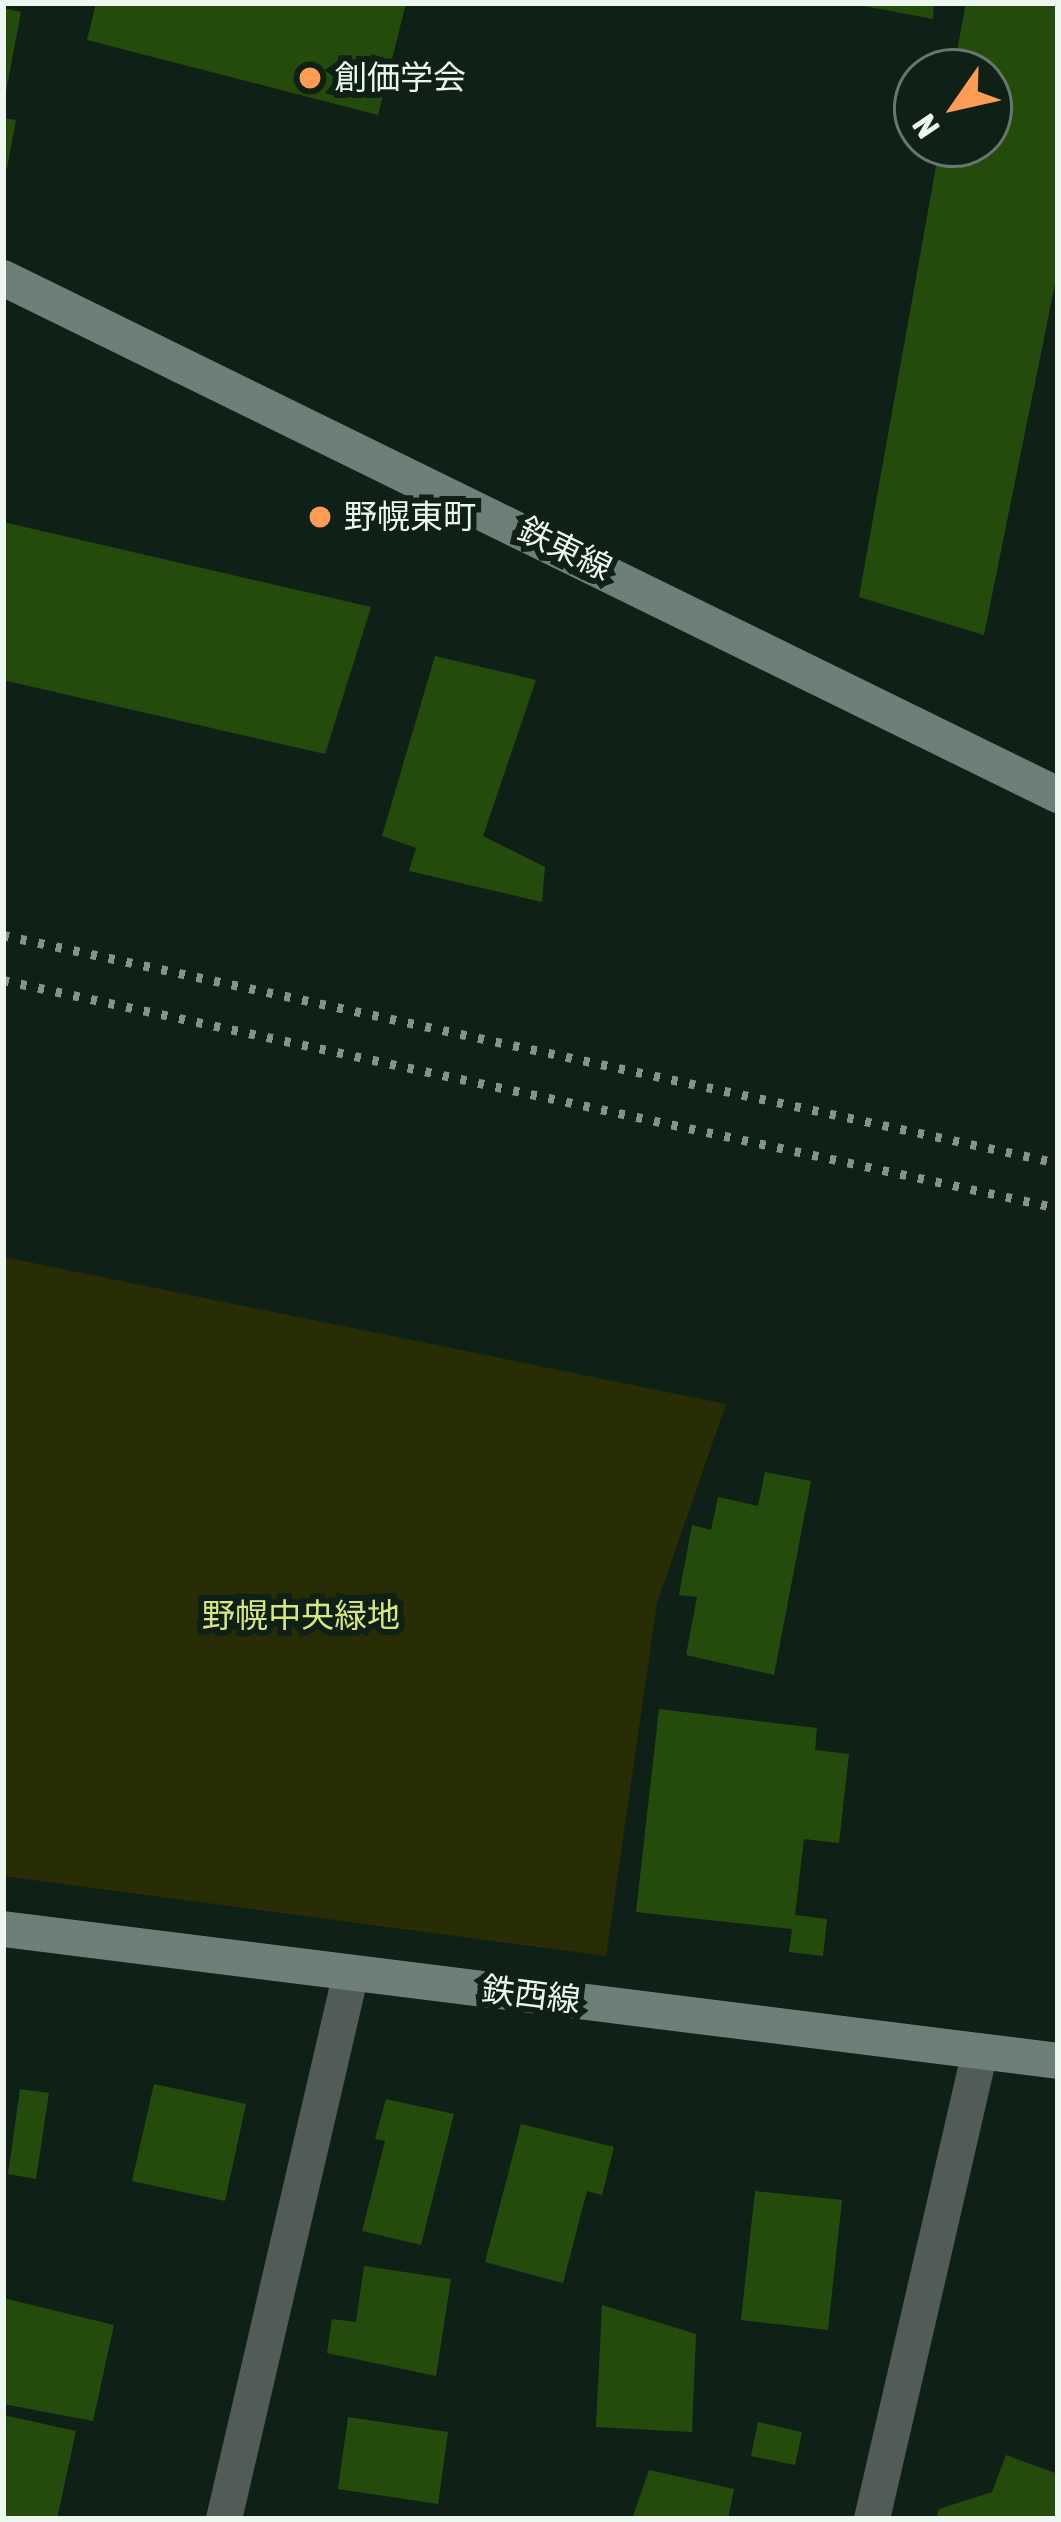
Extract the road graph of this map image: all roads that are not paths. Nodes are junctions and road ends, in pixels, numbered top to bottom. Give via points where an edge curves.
1 (3, 278) edge
2 (1058, 795) edge
3 (3, 1929) edge
4 (351, 1973) junction
5 (980, 2051) junction
6 (1058, 2061) edge
7 (224, 2519) edge
8 (872, 2519) edge

1 - 2 street, 鉄東線
3 - 4 street, 鉄西線
4 - 5 street, 鉄西線
4 - 7 street
5 - 6 street, 鉄西線
5 - 8 street

